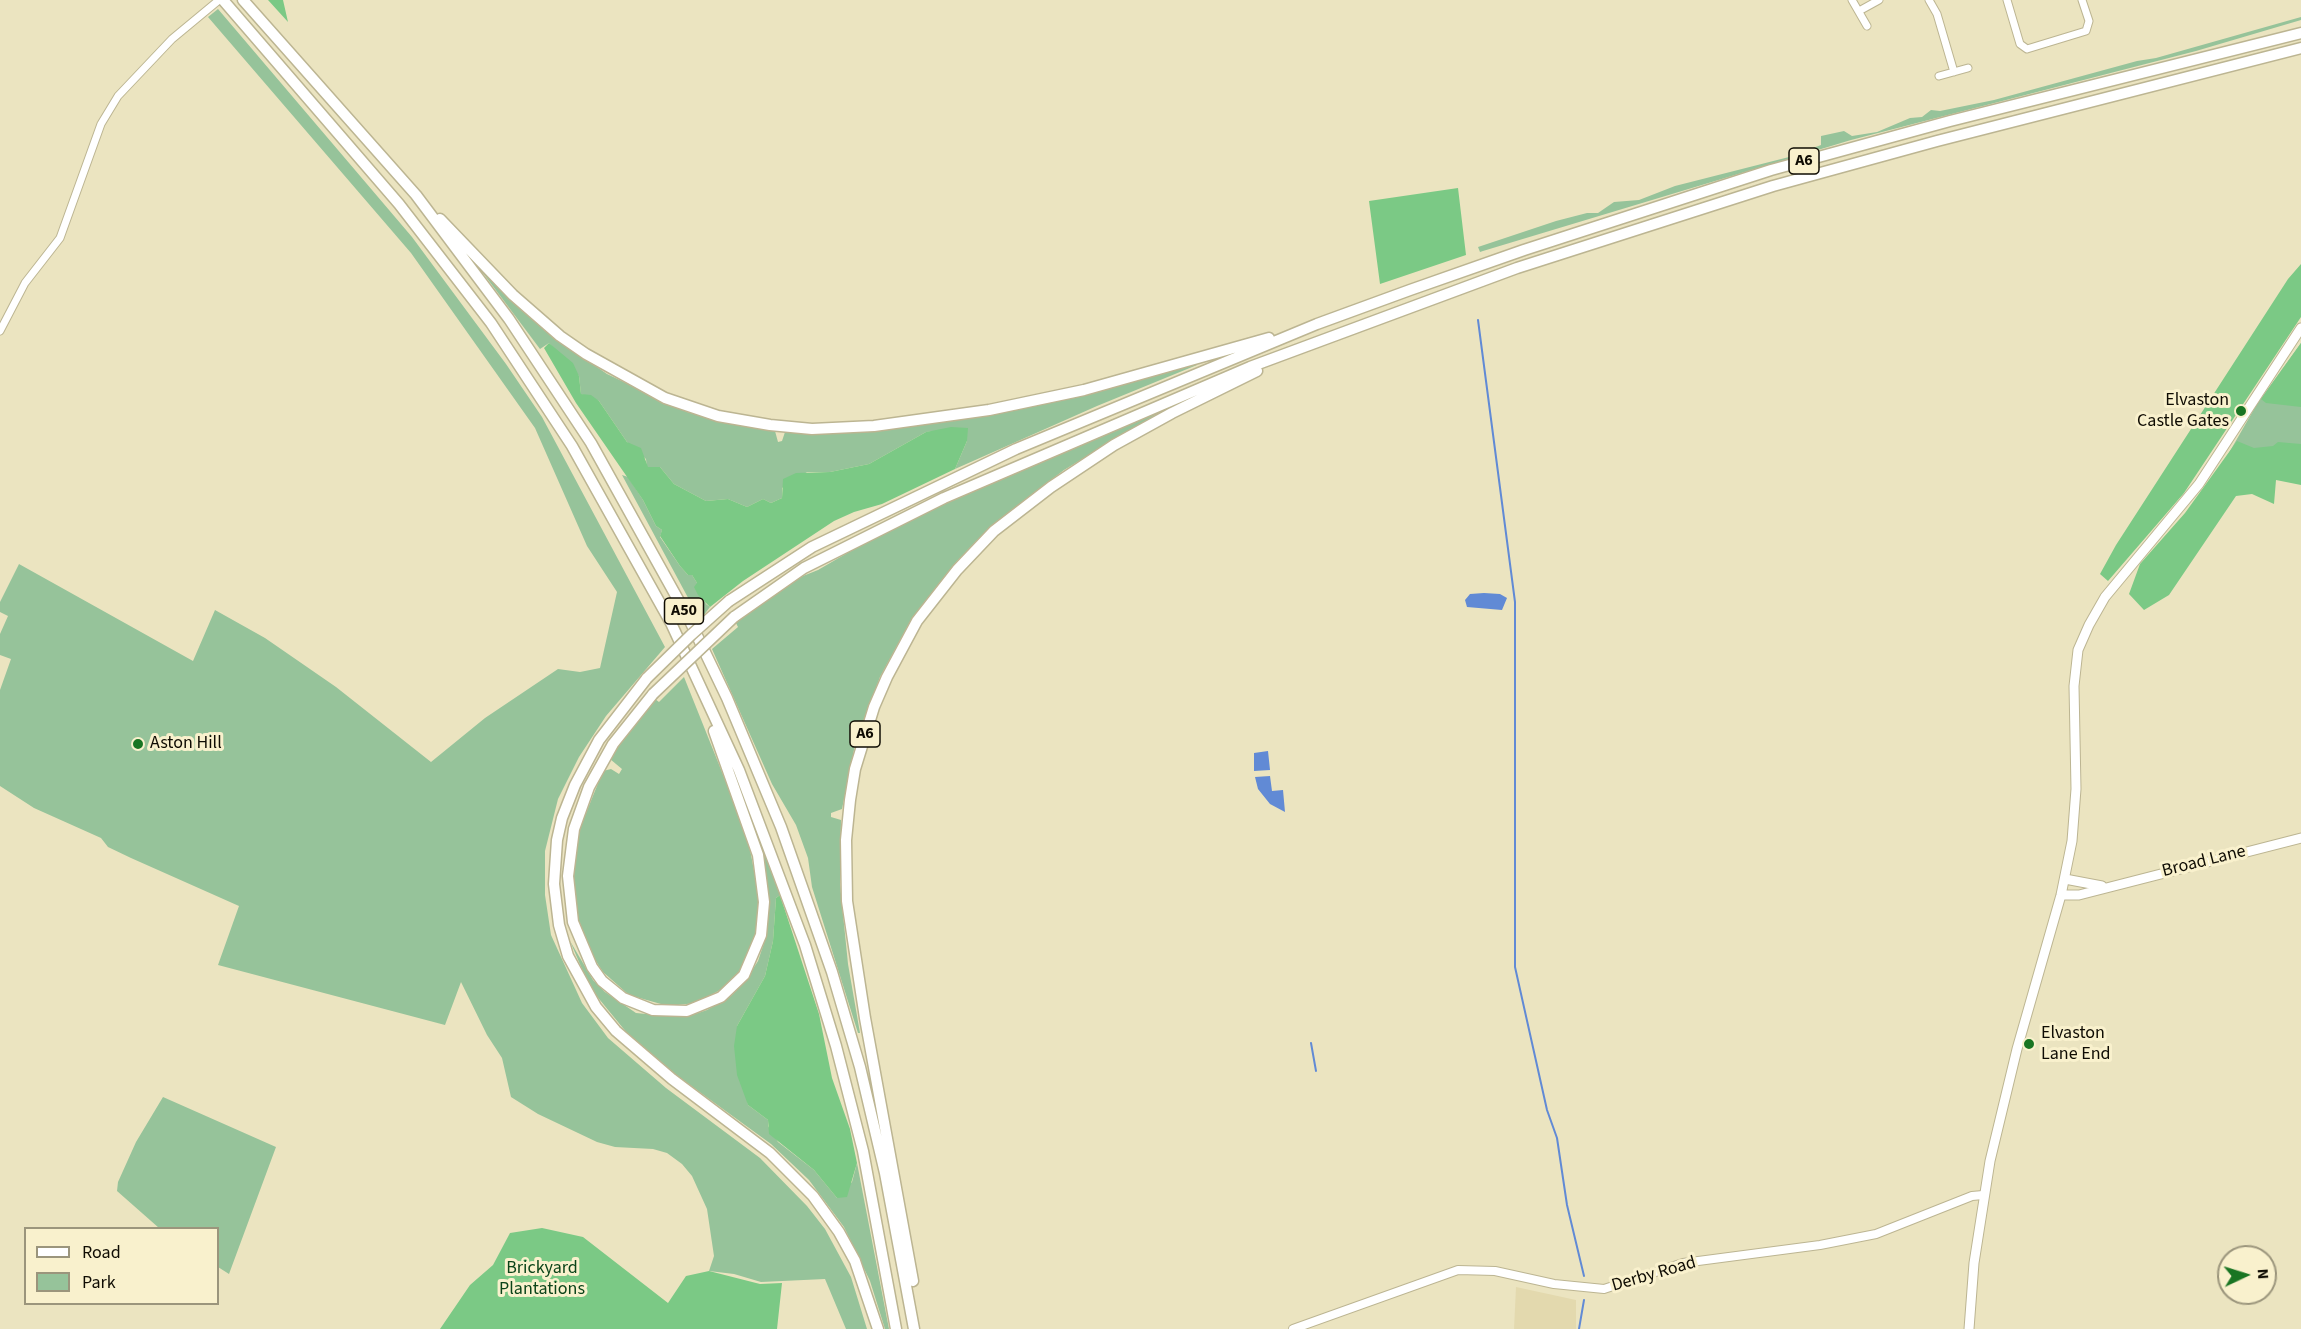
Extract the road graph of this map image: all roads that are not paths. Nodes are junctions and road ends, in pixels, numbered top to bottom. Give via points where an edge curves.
1 (221, 0) edge
2 (243, 0) edge
3 (1852, 0) edge
4 (1879, 0) edge
5 (1929, 0) edge
6 (2007, 0) edge
7 (2082, 0) edge
8 (1859, 11) junction
9 (1867, 26) dead end
10 (2301, 32) edge
11 (2301, 48) edge
12 (1968, 68) dead end
13 (1954, 72) junction
14 (1939, 76) dead end
15 (416, 195) junction
16 (1317, 324) junction
17 (2301, 328) edge
18 (0, 331) edge
19 (1303, 349) junction
20 (693, 668) junction
21 (2301, 838) edge
22 (2065, 879) junction
23 (2107, 886) junction
24 (2061, 895) junction
25 (1983, 1195) junction
26 (879, 1329) edge
27 (897, 1329) edge
28 (914, 1329) edge
29 (920, 1329) edge
30 (1293, 1329) edge
31 (1969, 1329) edge

1 - 18 street via 153,58 118,96 101,124 60,238 25,283
1 - 20 highway, A50 via 399,204 503,340 610,509
2 - 15 highway, A50
3 - 8 street
4 - 8 street
5 - 13 street
6 - 7 street via 2020,44 2027,49 2085,31 2089,21
8 - 9 street
10 - 16 highway, A6 via 1771,170 1524,250
11 - 19 highway, A6 via 1773,186 1570,250
12 - 13 street
13 - 14 street
15 - 16 highway via 513,295 586,354 643,388 681,404 718,416 770,425 812,429 874,426 989,410 1084,390
15 - 28 highway, A50 via 509,319 586,435 666,575 727,698 782,826 845,1014 885,1173
16 - 26 highway, A6, bridge via 1067,427 860,522 783,564 729,601 647,678 595,748 575,785 557,840 554,884 566,949 585,989 616,1031 664,1073 758,1143 813,1196 855,1261
17 - 22 main road via 2199,484 2105,597 2084,635 2074,686 2076,808
19 - 20 highway, bridge via 1164,402 944,498 804,568 734,616 653,694 608,753 583,801 569,854 569,895 577,938 588,960 602,981 623,998 653,1010 679,1012 708,1004 739,981 758,946 764,919 763,879 754,839
19 - 29 highway, A6 via 1114,445 994,531 917,621 874,707 850,800 847,901
20 - 27 highway, A50 via 765,833 821,995 863,1151
21 - 23 main road, Broad Lane
22 - 23 main road, Broad Lane
22 - 24 main road
23 - 24 main road, Broad Lane via 2079,895
24 - 25 main road via 2017,1049
25 - 30 street, Derby Road via 1876,1234 1683,1263 1604,1289 1554,1284 1495,1271 1458,1270
25 - 31 main road

